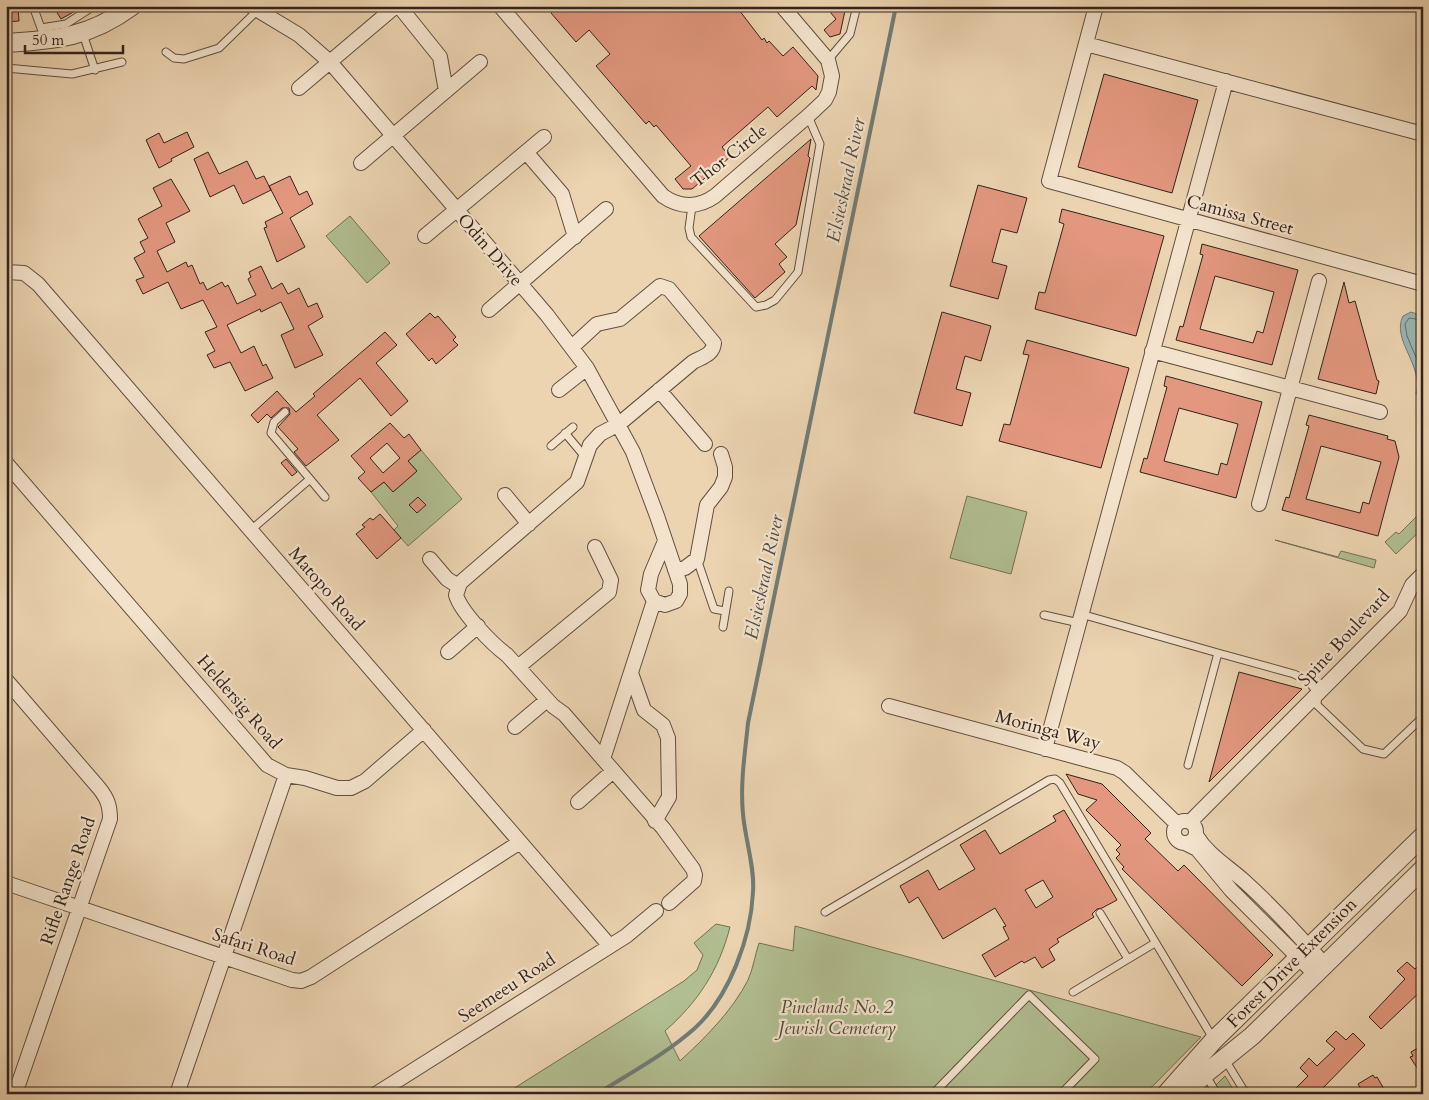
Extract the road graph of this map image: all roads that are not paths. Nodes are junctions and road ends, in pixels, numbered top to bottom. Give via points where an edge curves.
1 (33, 6) edge
2 (94, 6) edge
3 (132, 6) edge
4 (398, 6) edge
5 (500, 6) edge
6 (782, 6) edge
7 (857, 6) edge
8 (1096, 6) edge
9 (255, 8) edge
10 (83, 34) junction
11 (42, 35) junction
12 (6, 43) edge
13 (1086, 44) junction
14 (166, 52) dead end
15 (828, 60) junction
16 (122, 62) dead end
17 (330, 62) junction
18 (480, 62) dead end
19 (6, 68) edge
20 (95, 70) junction
21 (1226, 81) junction
22 (299, 88) dead end
23 (446, 91) junction
24 (808, 116) junction
25 (1423, 134) edge
26 (393, 136) junction
27 (544, 137) dead end
28 (526, 152) junction
29 (361, 163) dead end
30 (692, 206) junction
31 (606, 210) dead end
32 (456, 211) junction
33 (1187, 220) junction
34 (425, 236) dead end
35 (575, 237) junction
36 (6, 272) edge
37 (1319, 281) dead end
38 (519, 283) junction
39 (1423, 284) edge
40 (490, 310) dead end
41 (572, 347) junction
42 (1152, 351) junction
43 (587, 368) junction
44 (1290, 388) junction
45 (559, 390) dead end
46 (659, 390) junction
47 (285, 412) dead end
48 (1380, 412) dead end
49 (619, 424) junction
50 (572, 427) dead end
51 (565, 433) junction
52 (705, 444) dead end
53 (550, 446) dead end
54 (721, 454) dead end
55 (586, 458) junction
56 (6, 463) edge
57 (310, 479) junction
58 (505, 495) dead end
59 (326, 497) dead end
60 (1259, 504) dead end
61 (529, 524) junction
62 (251, 530) junction
63 (665, 541) junction
64 (595, 547) dead end
65 (430, 559) dead end
66 (697, 559) junction
67 (675, 570) junction
68 (1423, 574) edge
69 (458, 586) junction
70 (729, 591) dead end
71 (654, 601) junction
72 (725, 611) junction
73 (1044, 615) dead end
74 (1080, 619) junction
75 (478, 626) junction
76 (722, 627) dead end
77 (448, 652) dead end
78 (1218, 654) junction
79 (518, 667) junction
80 (631, 673) junction
81 (6, 680) edge
82 (1318, 699) junction
83 (547, 700) junction
84 (621, 704) junction
85 (888, 706) dead end
86 (644, 710) junction
87 (1423, 718) edge
88 (515, 727) dead end
89 (424, 730) junction
90 (1045, 748) junction
91 (602, 759) junction
92 (1188, 765) dead end
93 (613, 771) junction
94 (286, 775) junction
95 (578, 802) dead end
96 (655, 821) junction
97 (1189, 830) junction
98 (1423, 836) edge
99 (520, 842) junction
100 (1423, 869) edge
101 (6, 883) edge
102 (669, 902) dead end
103 (79, 908) junction
104 (656, 911) dead end
105 (825, 912) dead end
106 (1100, 913) dead end
107 (1155, 943) junction
108 (609, 945) junction
109 (1303, 952) junction
110 (224, 958) junction
111 (1128, 959) junction
112 (1319, 968) junction
113 (1073, 992) dead end
114 (1214, 1040) junction
115 (1224, 1058) junction
116 (1205, 1074) junction
117 (15, 1094) edge
118 (178, 1094) edge
119 (376, 1094) edge
120 (933, 1094) edge
121 (1061, 1094) edge
122 (1166, 1094) edge
123 (1185, 1094) edge
124 (1217, 1094) edge
125 (1246, 1094) edge

1 - 11 lane
2 - 11 lane
3 - 10 street
4 - 17 street
4 - 23 street via 440,57
5 - 30 street, Thor Circle via 663,196 676,204
6 - 15 street
7 - 15 lane via 850,34
8 - 13 street
9 - 14 lane via 219,48 184,59 174,58
9 - 17 street, Odin Drive via 299,35
10 - 11 street
10 - 20 lane
11 - 12 street
13 - 21 street
13 - 33 street, Camissa Street via 1049,181
15 - 24 street, Thor Circle via 832,76 829,92
16 - 20 lane
17 - 22 street
17 - 26 street, Odin Drive
18 - 23 street
19 - 20 lane via 72,74
21 - 25 street
21 - 33 street
23 - 26 street
24 - 30 street, Thor Circle via 715,196
24 - 30 lane via 820,144 798,272 775,300 756,307 691,237
26 - 29 street
26 - 32 street, Odin Drive
27 - 28 street
28 - 32 street
28 - 35 street via 562,194
31 - 35 street
32 - 34 street
32 - 38 street, Odin Drive
33 - 39 street, Camissa Street
33 - 42 street
35 - 38 street
36 - 62 street, Matopo Road via 24,274 38,284
37 - 44 street
38 - 40 street
38 - 41 street, Odin Drive
41 - 43 street, Odin Drive
41 - 46 street via 597,324 620,319 656,288 665,286 712,339 714,348
42 - 44 street
42 - 74 street
43 - 45 street
43 - 49 street, Odin Drive
44 - 48 street
44 - 60 street
46 - 49 street
46 - 52 street
47 - 57 lane via 274,422 271,433
49 - 55 street via 600,434 590,445
49 - 63 street, Odin Drive via 644,480
50 - 51 lane
51 - 53 lane
51 - 55 lane
54 - 66 street via 725,477 707,505
55 - 61 street via 577,482
56 - 94 street, Heldersig Road via 267,765
57 - 59 lane
57 - 62 lane
58 - 61 street
61 - 69 street
62 - 89 street, Matopo Road
63 - 67 street, Odin Drive
63 - 71 street via 649,582 649,595
64 - 79 street via 612,580 609,592
65 - 69 street via 447,579
66 - 67 street via 685,568
66 - 72 lane via 714,609
67 - 71 street, Odin Drive via 681,589 678,598 669,605
68 - 82 street, Spine Boulevard via 1412,585 1400,610
69 - 75 street via 457,599
70 - 72 lane
71 - 80 street
72 - 76 lane
73 - 74 lane
74 - 78 lane
74 - 90 street
75 - 77 street
75 - 79 street
78 - 82 lane via 1294,674 1308,681
78 - 92 lane
79 - 83 street
80 - 84 street
80 - 86 street
81 - 103 street, Rifle Range Road via 110,805 110,819
82 - 87 lane via 1363,749 1378,754 1384,754
82 - 97 street, Spine Boulevard
83 - 88 street
83 - 91 street via 564,714
84 - 86 street
84 - 91 street
85 - 90 street, Moringa Way
86 - 96 street via 663,725 668,738 669,797
89 - 94 street, Heldersig Road via 365,782 351,788 337,788
89 - 99 street, Matopo Road
90 - 97 street, Moringa Way via 1122,770
91 - 93 street
93 - 95 street
93 - 96 street
94 - 110 street
96 - 102 street via 695,872 692,883
97 - 109 street, Moringa Way via 1198,849 1231,890
98 - 109 street, Forest Drive Extension
99 - 108 street, Matopo Road
99 - 110 street, Safari Road via 306,979 292,980
100 - 112 street, Forest Drive Extension
101 - 103 street, Safari Road
103 - 110 street, Safari Road
103 - 117 street, Rifle Range Road
104 - 108 street, Seemeeu Road via 626,936
105 - 107 lane via 1055,779
106 - 111 lane
107 - 111 lane
107 - 114 lane
108 - 119 street, Seemeeu Road
109 - 112 street, Moringa Way
109 - 114 street, Forest Drive Extension
110 - 118 street
111 - 113 lane
112 - 115 street, Forest Drive Extension via 1252,1036
114 - 122 street, Forest Drive Extension
115 - 116 street, Forest Drive Extension
115 - 125 lane
116 - 123 street, Forest Drive Extension
116 - 124 lane
120 - 121 lane via 1029,995 1095,1058

